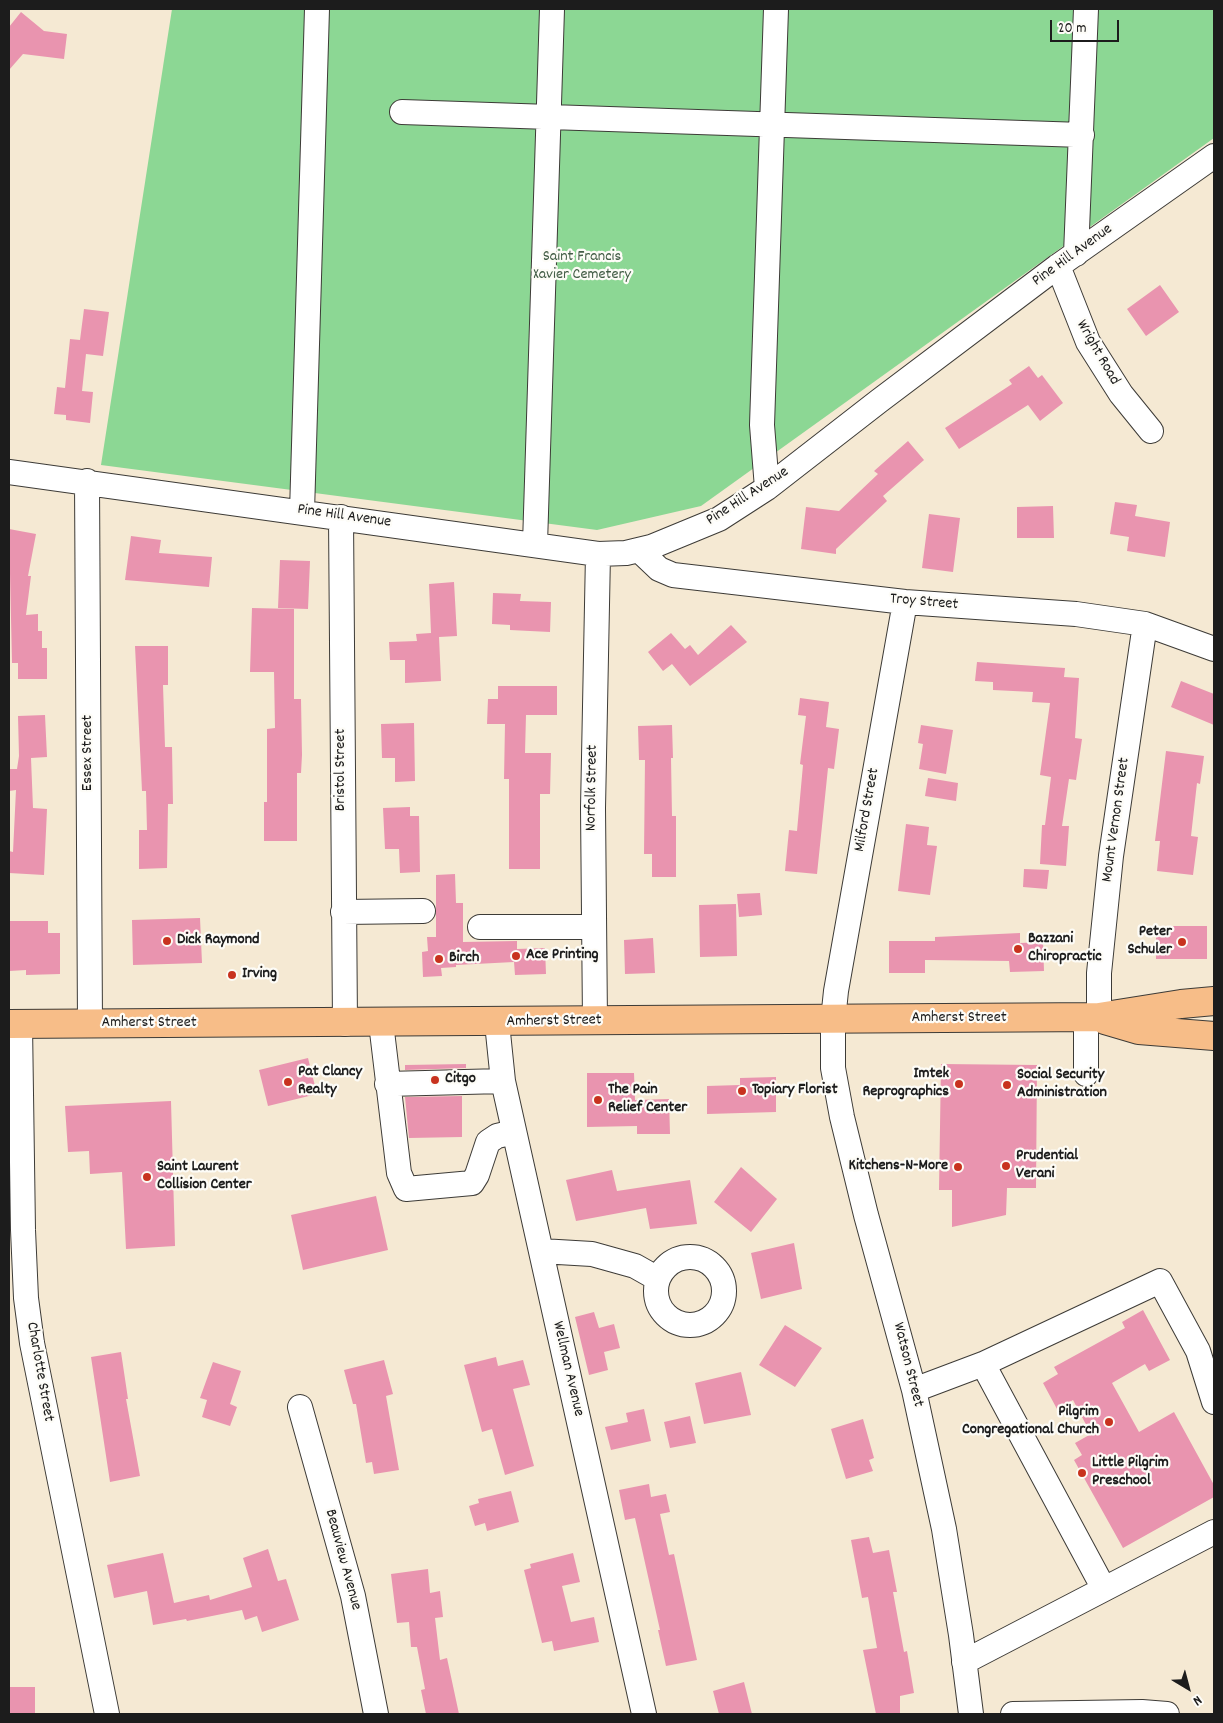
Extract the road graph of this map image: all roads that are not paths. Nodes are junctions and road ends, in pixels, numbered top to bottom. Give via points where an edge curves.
1 (317, 9) edge
2 (552, 9) edge
3 (776, 9) edge
4 (1086, 9) edge
5 (402, 112) dead end
6 (550, 117) junction
7 (772, 124) junction
8 (1082, 134) junction
9 (1214, 156) edge
10 (1067, 260) junction
11 (1151, 431) dead end
12 (9, 472) edge
13 (87, 481) junction
14 (767, 488) junction
15 (302, 512) junction
16 (341, 517) junction
17 (534, 544) junction
18 (639, 550) junction
19 (598, 554) junction
20 (905, 602) junction
21 (1145, 624) junction
22 (1214, 649) edge
23 (423, 911) dead end
24 (343, 912) junction
25 (480, 927) dead end
26 (594, 927) junction
27 (1214, 1001) edge
28 (1093, 1017) junction
29 (833, 1020) junction
30 (595, 1022) junction
31 (381, 1023) junction
32 (497, 1023) junction
33 (90, 1024) junction
34 (345, 1024) junction
35 (14, 1025) edge
36 (1214, 1036) edge
37 (1086, 1074) dead end
38 (503, 1081) junction
39 (387, 1084) junction
40 (15, 1127) edge
41 (514, 1132) junction
42 (541, 1251) junction
43 (658, 1279) dead end
44 (983, 1364) junction
45 (914, 1390) junction
46 (1214, 1402) edge
47 (300, 1407) dead end
48 (1214, 1532) edge
49 (1104, 1589) junction
50 (964, 1662) junction
51 (107, 1714) edge
52 (376, 1714) edge
53 (644, 1714) edge
54 (971, 1714) edge
55 (1013, 1714) edge
56 (1167, 1714) edge

1 - 15 street
2 - 6 street
3 - 7 street
4 - 8 street
5 - 6 street
6 - 7 street
6 - 17 street
7 - 8 street
7 - 14 street via 762,425
8 - 10 street
9 - 10 street, Pine Hill Avenue
10 - 11 street, Wright Road via 1088,342 1121,394
10 - 14 street, Pine Hill Avenue
12 - 13 street, Pine Hill Avenue
13 - 15 street, Pine Hill Avenue
13 - 33 street, Essex Street
14 - 18 street, Pine Hill Avenue via 719,519
15 - 16 street, Pine Hill Avenue
16 - 17 street, Pine Hill Avenue
16 - 24 street, Bristol Street
17 - 19 street, Pine Hill Avenue
18 - 19 street, Pine Hill Avenue
18 - 20 street, Troy Street via 659,569 673,575
19 - 26 street, Norfolk Street
20 - 21 street, Troy Street via 1076,614
20 - 29 street, Milford Street
21 - 22 street, Troy Street
21 - 28 street, Mount Vernon Street via 1111,856
23 - 24 street
24 - 34 street, Bristol Street
25 - 26 street
26 - 30 street, Norfolk Street
27 - 28 main road, Amherst Street
28 - 29 main road, Amherst Street
28 - 36 main road, Amherst Street via 1139,1030
28 - 37 street, Mount Vernon Street
29 - 30 main road, Amherst Street
29 - 45 street, Watson Street via 833,1068 842,1117
30 - 32 main road, Amherst Street
31 - 32 main road, Amherst Street
31 - 34 main road, Amherst Street
31 - 39 street
32 - 38 street, Wellman Avenue
33 - 34 main road, Amherst Street
33 - 35 main road, Amherst Street
35 - 40 street, Charlotte Street
38 - 39 street
38 - 41 street, Wellman Avenue
39 - 41 street via 399,1173 406,1189 472,1183 488,1142
40 - 51 street, Charlotte Street via 32,1343
41 - 42 street, Wellman Avenue
42 - 43 street via 592,1254 635,1266
42 - 53 street, Wellman Avenue
44 - 45 street
44 - 46 street via 1160,1281 1198,1351
44 - 49 street
45 - 50 street, Watson Street via 944,1529
47 - 52 street, Beauview Avenue via 353,1596
48 - 49 street
49 - 50 street
50 - 54 street, Watson Street
55 - 56 street

